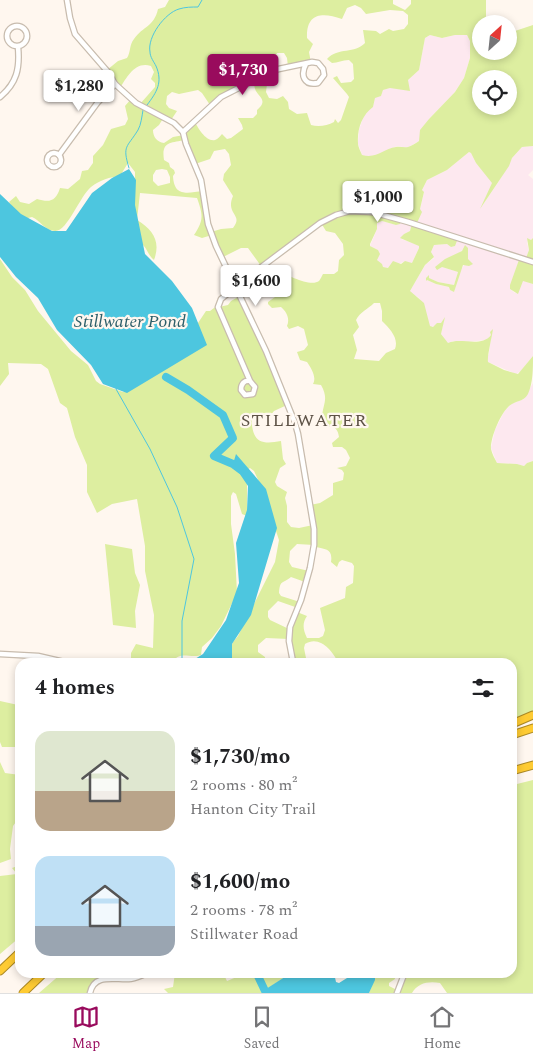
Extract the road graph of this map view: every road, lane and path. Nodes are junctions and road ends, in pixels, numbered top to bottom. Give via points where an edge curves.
1 (67, 0) edge
2 (18, 47) junction
3 (306, 64) junction
4 (115, 84) junction
5 (0, 97) edge
6 (183, 132) junction
7 (59, 155) dead end
8 (533, 262) edge
9 (236, 287) junction
10 (250, 381) dead end
11 (0, 654) edge
12 (47, 658) edge
13 (292, 658) edge
14 (533, 714) edge
15 (517, 722) edge
16 (533, 728) edge
17 (517, 733) edge
18 (533, 764) edge
19 (517, 769) edge
20 (15, 957) edge
21 (0, 971) edge
22 (39, 978) edge
23 (134, 978) edge
24 (403, 978) edge
25 (23, 993) edge
26 (90, 993) edge
27 (397, 993) edge

1 - 4 street via 75,34
2 - 2 street via 27,35 24,28 16,25 6,34 8,41
2 - 5 street via 16,79
3 - 3 street via 318,63 323,69 324,75 318,83 304,80 302,75
3 - 6 street via 274,70 221,97
4 - 6 street via 136,103 174,123
4 - 7 street
6 - 9 street via 201,180 210,230
8 - 9 street via 408,222 350,210 320,223
9 - 10 street via 221,299 218,308
9 - 13 street via 295,423 314,529 310,568 290,627
11 - 12 street
14 - 15 highway
16 - 17 highway
18 - 19 highway
20 - 21 highway
22 - 25 highway
23 - 26 street via 97,981
24 - 27 street

